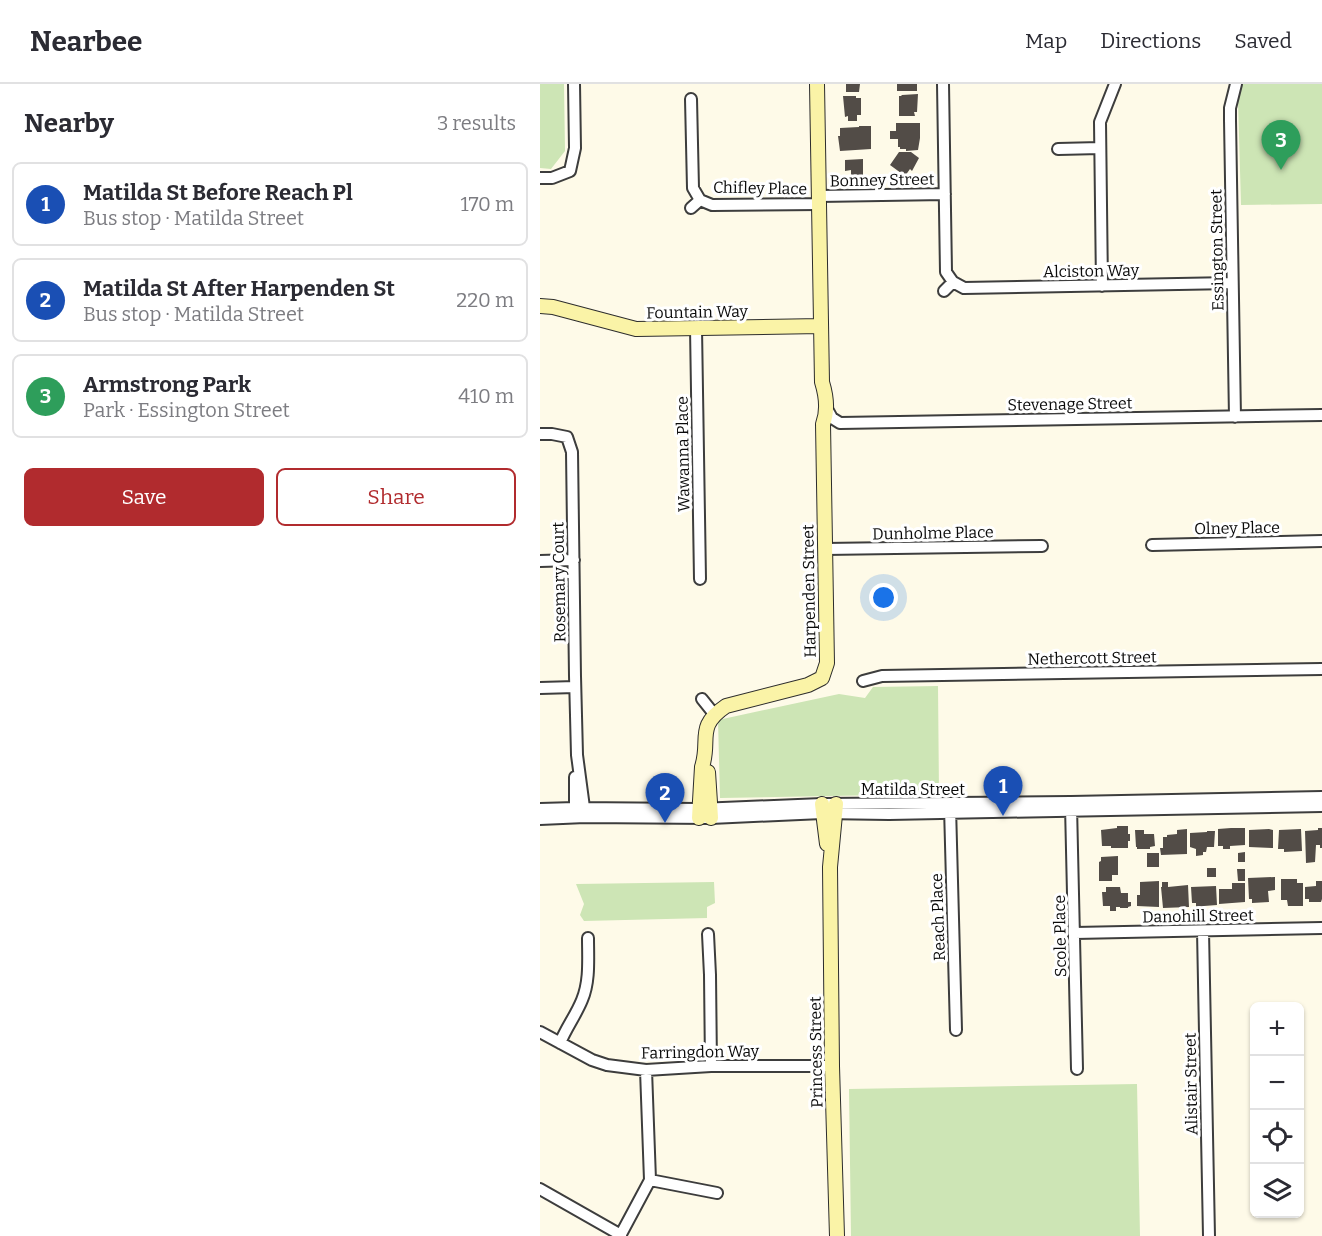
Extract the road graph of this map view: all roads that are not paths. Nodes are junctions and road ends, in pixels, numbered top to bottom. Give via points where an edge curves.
1 (574, 84) edge
2 (817, 84) edge
3 (943, 84) edge
4 (1115, 84) edge
5 (1236, 84) edge
6 (691, 99) dead end
7 (1100, 148) junction
8 (1058, 149) dead end
9 (540, 178) edge
10 (945, 194) junction
11 (700, 200) junction
12 (819, 200) junction
13 (691, 208) dead end
14 (953, 282) junction
15 (1232, 283) junction
16 (1102, 285) junction
17 (944, 291) dead end
18 (540, 306) edge
19 (821, 326) junction
20 (696, 328) junction
21 (822, 382) junction
22 (826, 407) junction
23 (1322, 415) edge
24 (1235, 417) junction
25 (823, 424) junction
26 (540, 434) edge
27 (1322, 541) edge
28 (1152, 545) dead end
29 (1042, 546) dead end
30 (825, 549) junction
31 (574, 560) junction
32 (540, 561) edge
33 (700, 579) dead end
34 (1322, 669) edge
35 (863, 681) dead end
36 (575, 687) junction
37 (540, 688) edge
38 (702, 699) dead end
39 (714, 714) junction
40 (1322, 797) edge
41 (1322, 806) edge
42 (1071, 807) junction
43 (950, 808) junction
44 (540, 809) edge
45 (829, 809) junction
46 (580, 813) junction
47 (705, 813) junction
48 (540, 819) edge
49 (1322, 928) edge
50 (1203, 931) junction
51 (1075, 933) junction
52 (708, 934) dead end
53 (588, 938) dead end
54 (956, 1029) dead end
55 (540, 1032) edge
56 (560, 1043) junction
57 (711, 1066) junction
58 (832, 1066) junction
59 (1077, 1069) dead end
60 (646, 1070) junction
61 (650, 1180) junction
62 (540, 1189) edge
63 (717, 1193) dead end
64 (621, 1236) edge
65 (837, 1236) edge
66 (1209, 1236) edge

1 - 9 street via 573,175
2 - 12 street, Harpenden Street
3 - 10 street
4 - 7 street via 1100,122
5 - 15 street, Essington Street via 1230,108
6 - 11 street, Chifley Place via 693,188
7 - 8 street
7 - 16 street
10 - 12 street, Bonney Street
10 - 14 street via 946,272
11 - 12 street, Chifley Place via 712,206
11 - 13 street, Chifley Place
12 - 19 street, Harpenden Street
14 - 16 street, Alciston Way via 964,288
14 - 17 street
15 - 16 street, Alciston Way
15 - 24 street, Essington Street
18 - 20 street, Fountain Way via 636,329
19 - 20 street, Fountain Way
19 - 21 street, Harpenden Street
20 - 33 street, Wawanna Place
21 - 22 street, Harpenden Street
21 - 25 street, Harpenden Street via 818,391
22 - 24 street, Stevenage Street via 840,423
22 - 25 street, Harpenden Street
23 - 24 street, Stevenage Street
25 - 30 street, Harpenden Street
26 - 31 street, Rosemary Court via 567,436 572,452
27 - 28 street, Olney Place
29 - 30 street, Dunholme Place
30 - 39 street, Harpenden Street via 827,663 822,678 726,706
31 - 32 street
31 - 36 street, Rosemary Court
34 - 35 street, Nethercott Street via 882,676
36 - 37 street
36 - 46 street, Rosemary Court via 578,755 574,783
38 - 39 street
39 - 47 street via 705,737 702,767
40 - 42 street, Matilda Street
41 - 42 street, Matilda Street
42 - 43 street, Matilda Street
42 - 51 street, Scole Place
43 - 45 street, Matilda Street
43 - 54 street, Reach Place
44 - 46 street, Matilda Street
45 - 47 street, Matilda Street
45 - 58 street, Princess Street
46 - 47 street, Matilda Street
46 - 48 street, Matilda Street
49 - 50 street, Danohill Street
50 - 51 street, Danohill Street
50 - 66 street, Alistair Street
51 - 59 street, Scole Place
52 - 57 street
53 - 56 street via 585,993
55 - 56 street, Farringdon Way
56 - 60 street, Farringdon Way via 607,1065
57 - 58 street, Farringdon Way
57 - 60 street, Farringdon Way
58 - 65 street, Princess Street
60 - 61 street
61 - 63 street
61 - 64 street
62 - 64 street

